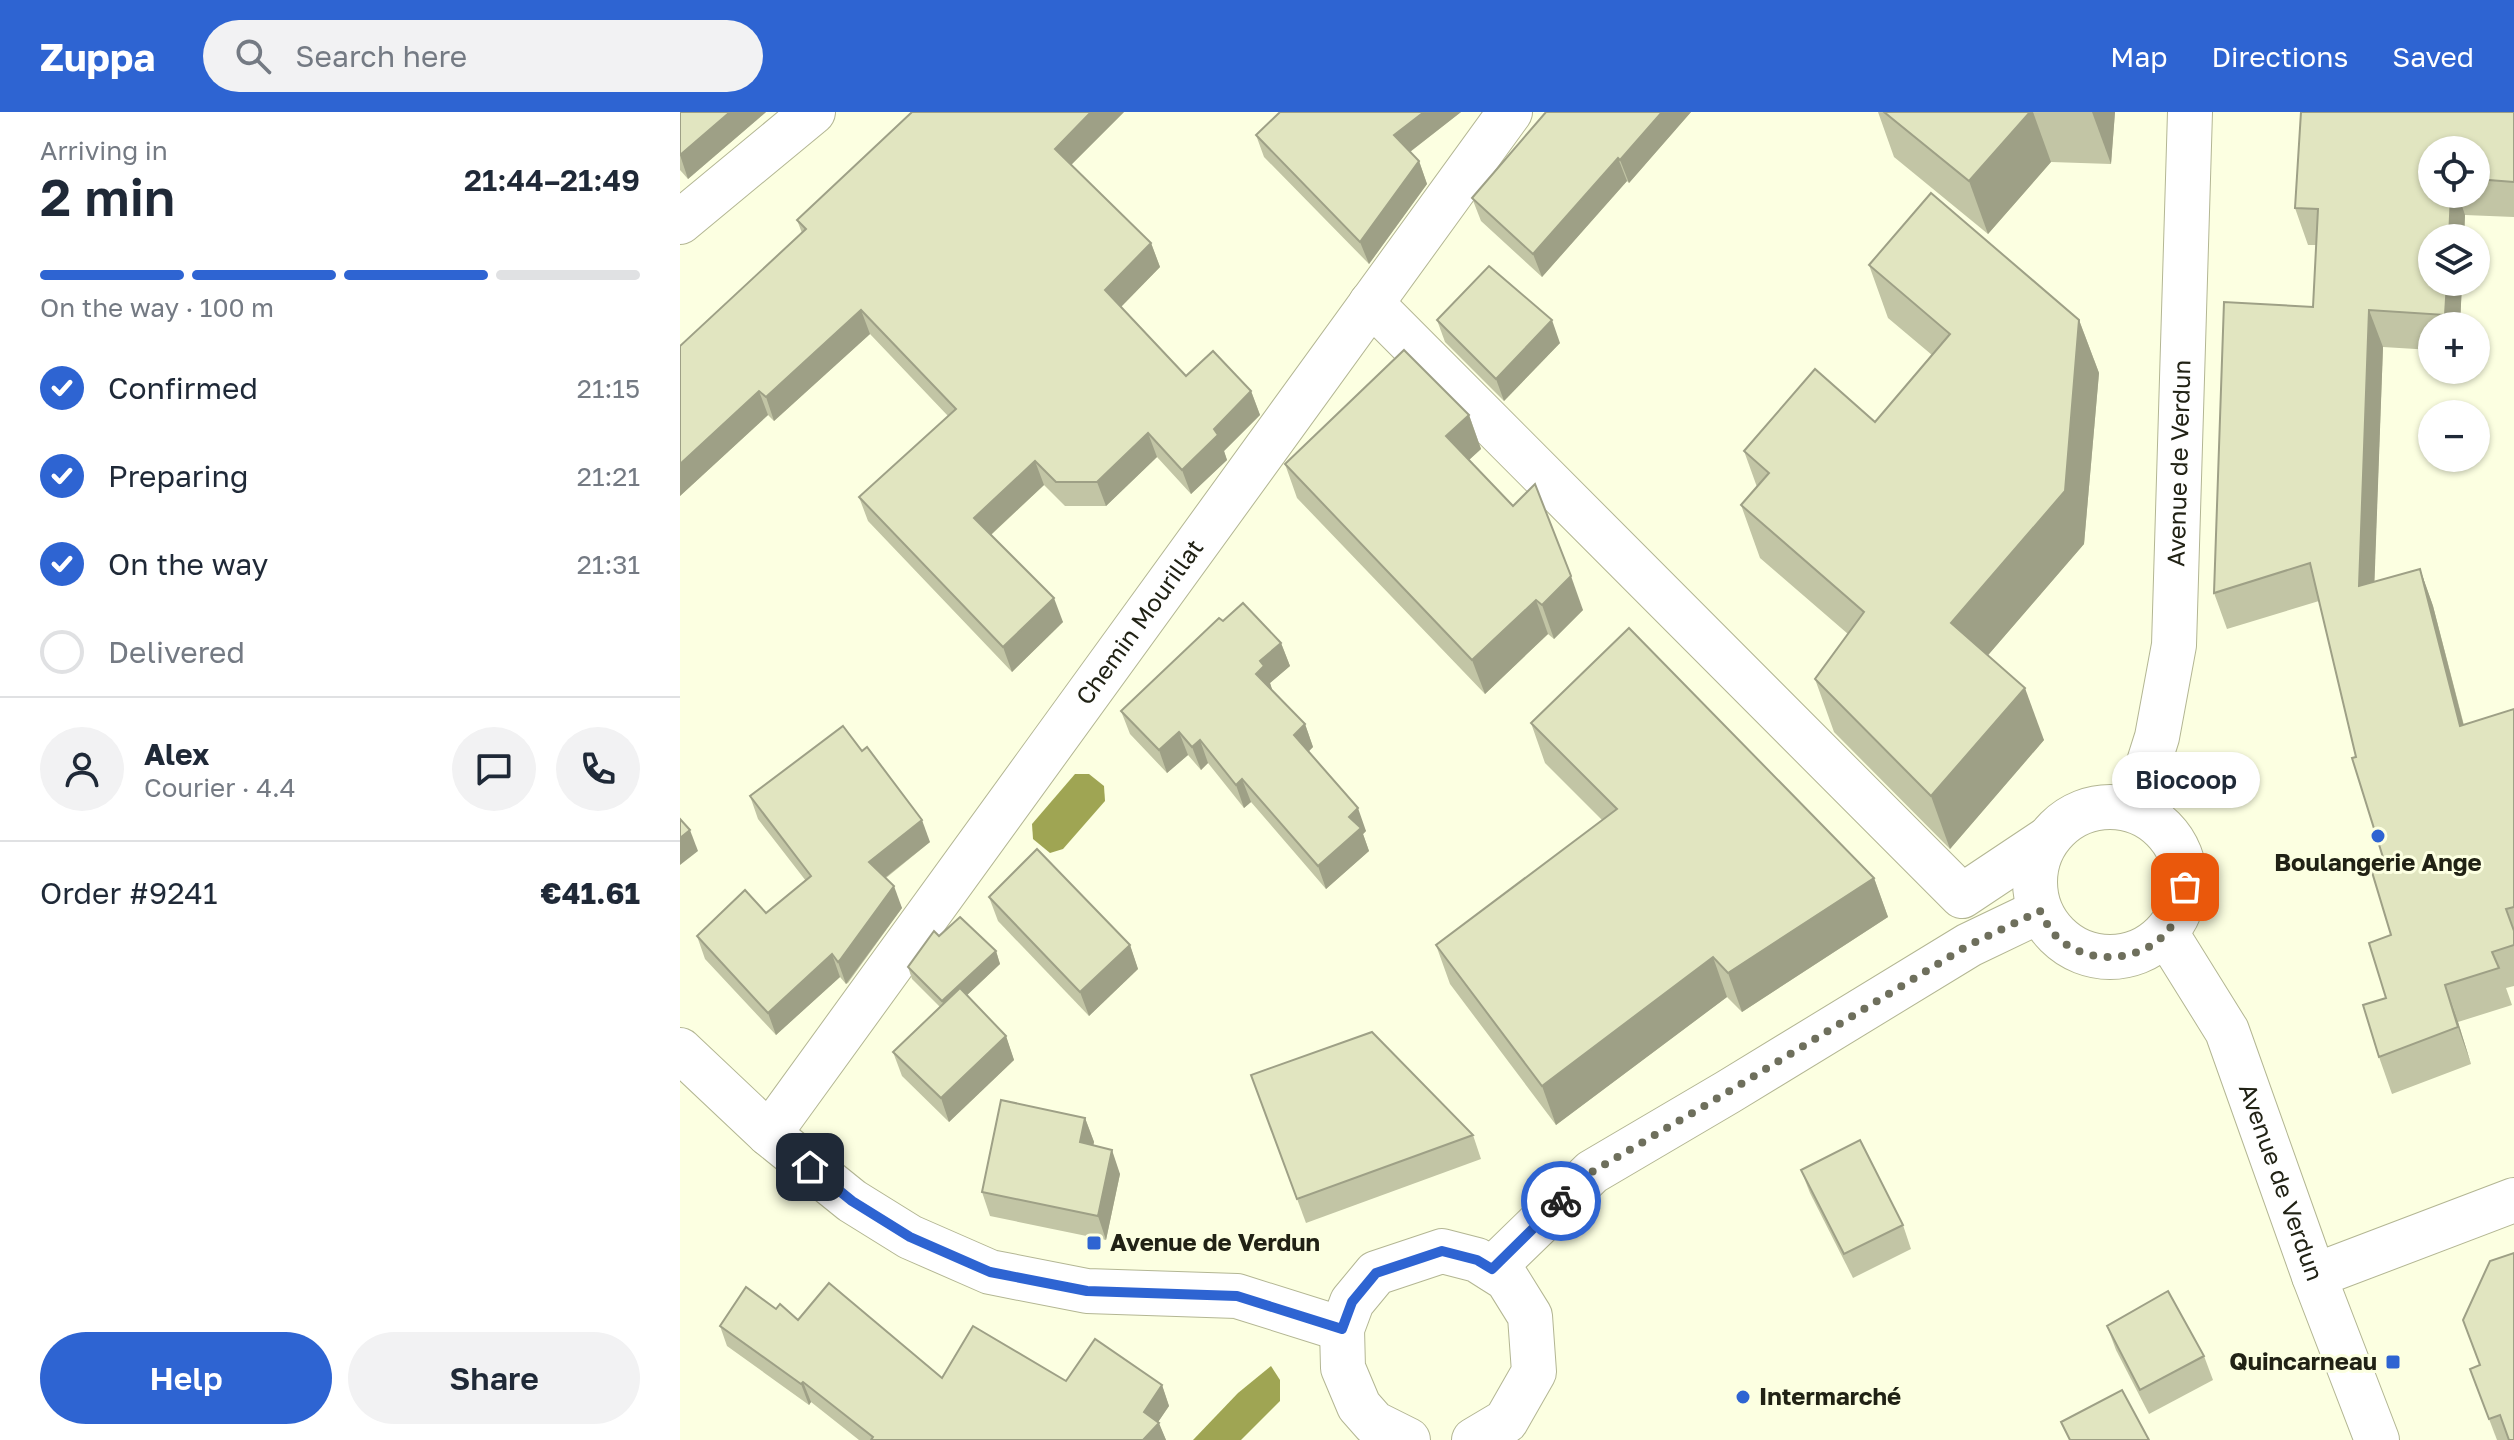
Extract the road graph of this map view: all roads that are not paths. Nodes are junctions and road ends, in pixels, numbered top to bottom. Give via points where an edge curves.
1 (813, 112) edge
2 (1510, 112) edge
3 (2190, 112) edge
4 (680, 222) edge
5 (1371, 303) junction
6 (2134, 810) junction
7 (2046, 840) junction
8 (2040, 911) junction
9 (2166, 933) junction
10 (680, 1050) edge
11 (769, 1134) junction
12 (2514, 1200) edge
13 (1492, 1269) junction
14 (2314, 1276) junction
15 (1342, 1329) junction
16 (1379, 1434) edge
17 (1474, 1440) edge
18 (2377, 1440) edge

1 - 4 street
2 - 5 street, Chemin Mourillat
3 - 6 street, Avenue de Verdun via 2174,645 2157,737
5 - 7 street via 1962,896
5 - 11 street, Chemin Mourillat
6 - 7 street via 2085,810
6 - 9 street via 2173,839 2183,862 2180,912
7 - 8 street via 2036,863
8 - 9 street via 2053,933 2097,957 2134,953
8 - 13 street via 1969,945 1592,1172
9 - 14 street, Avenue de Verdun via 2227,1031
10 - 11 street
11 - 15 street via 852,1201 910,1237 990,1272 1087,1291 1237,1296
12 - 14 street
13 - 15 street via 1442,1251 1376,1273 1352,1302
13 - 17 street via 1507,1279 1530,1316 1534,1372 1506,1421
14 - 18 street, Avenue de Verdun
15 - 16 street via 1343,1368 1359,1406

